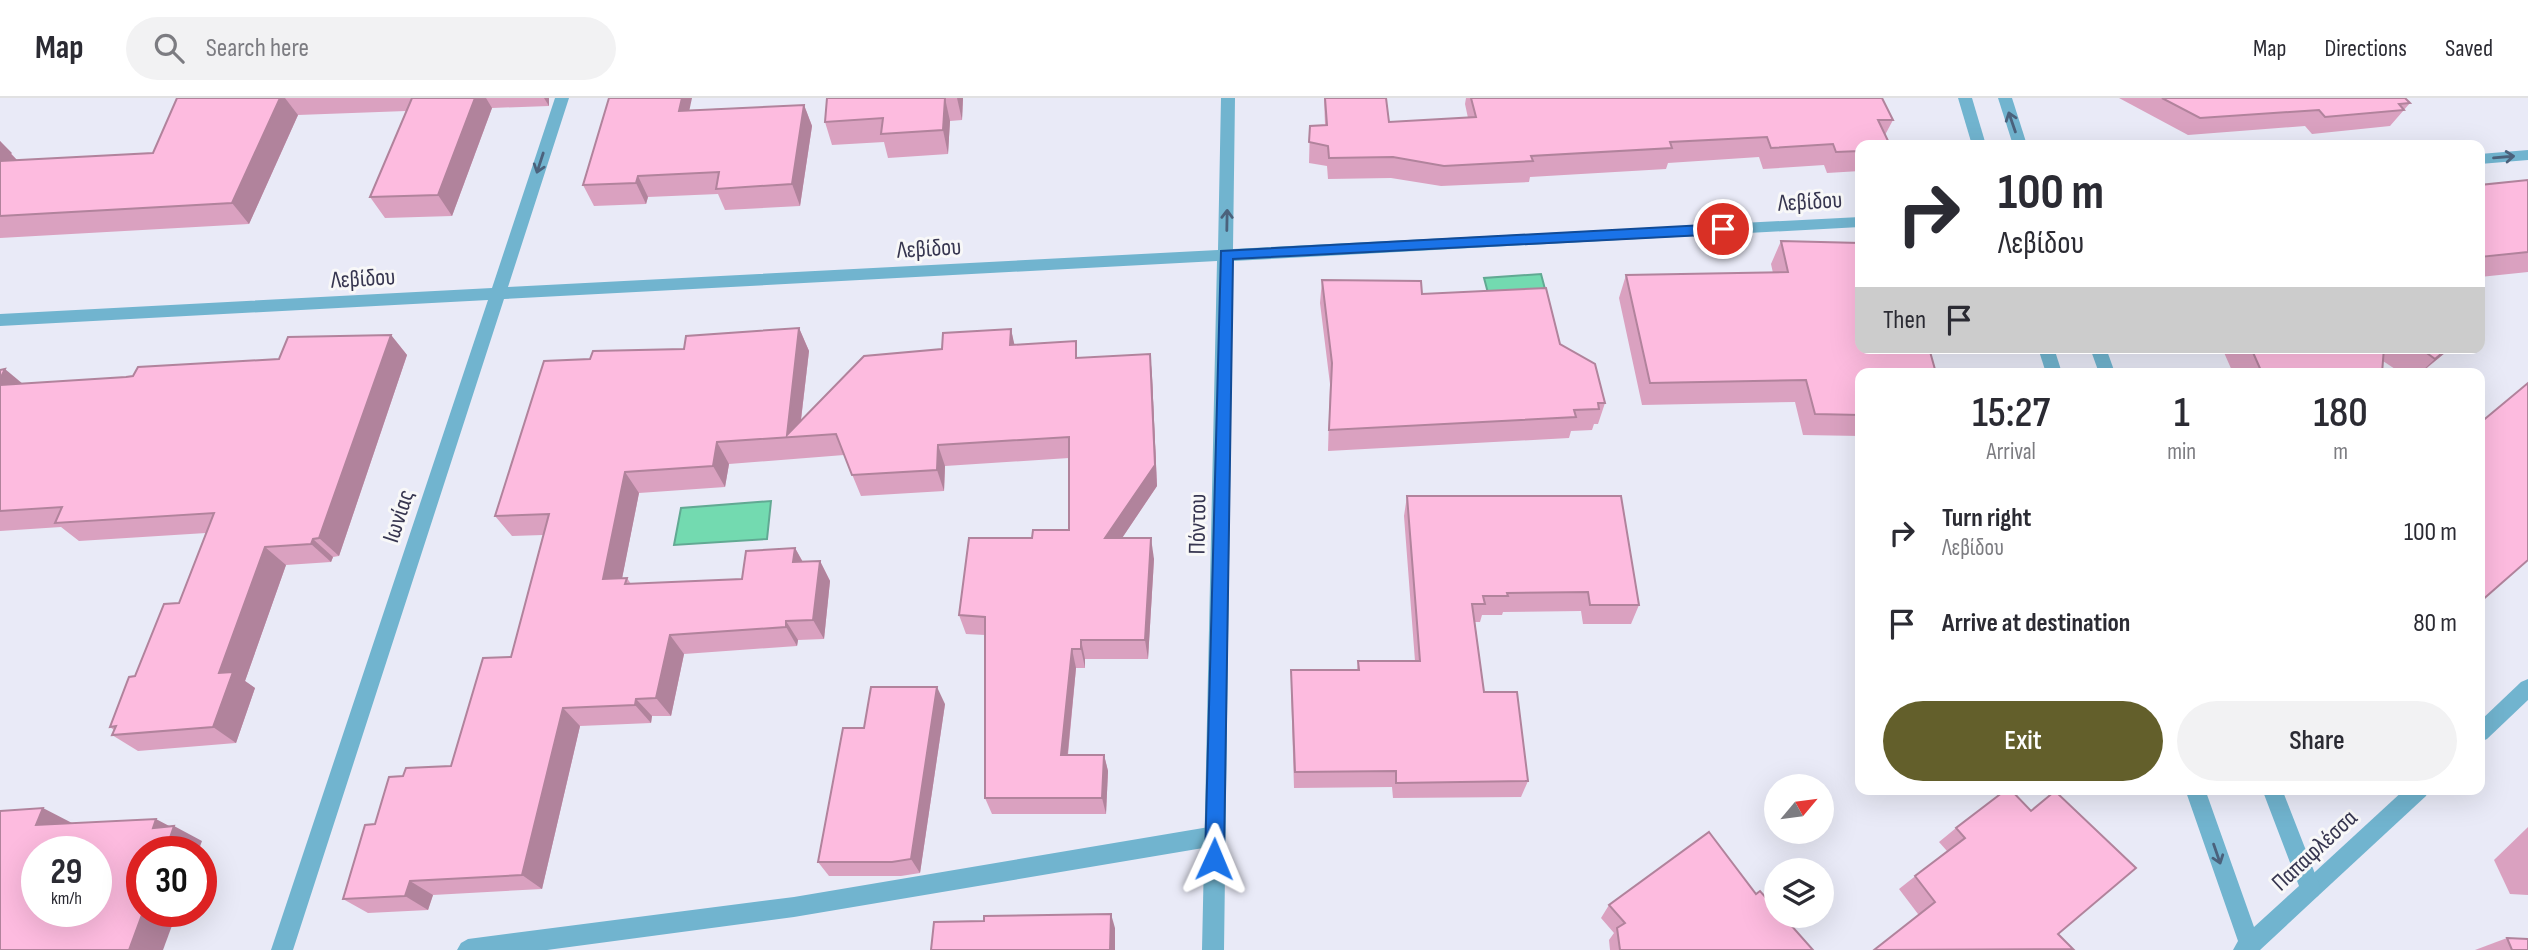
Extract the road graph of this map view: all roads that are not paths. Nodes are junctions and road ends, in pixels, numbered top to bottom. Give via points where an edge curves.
1 (562, 98) edge
2 (1228, 98) edge
3 (1965, 98) edge
4 (2005, 98) edge
5 (1978, 140) edge
6 (2018, 140) edge
7 (2528, 155) edge
8 (2485, 159) edge
9 (1855, 222) edge
10 (1226, 254) junction
11 (496, 294) junction
12 (0, 320) edge
13 (2528, 688) edge
14 (2485, 728) edge
15 (2197, 795) edge
16 (2274, 795) edge
17 (2413, 795) edge
18 (1215, 836) junction
19 (2311, 889) junction
20 (2247, 947) edge
21 (282, 950) edge
22 (468, 950) edge
23 (1213, 950) edge

1 -> 11 street, Ιωνίας
10 -> 2 street, Πόντου
3 - 5 street
6 -> 4 street
8 -> 7 street
9 - 10 street, Λεβίδου
10 - 11 street, Λεβίδου
10 - 18 street, Πόντου
11 - 12 street, Λεβίδου
11 - 21 street, Ιωνίας
13 - 14 street
15 -> 20 street
16 - 19 street
17 - 19 street, Παπαφλέσσα
18 - 22 street via 794,907
18 - 23 street, Πόντου
19 - 20 street, Παπαφλέσσα

